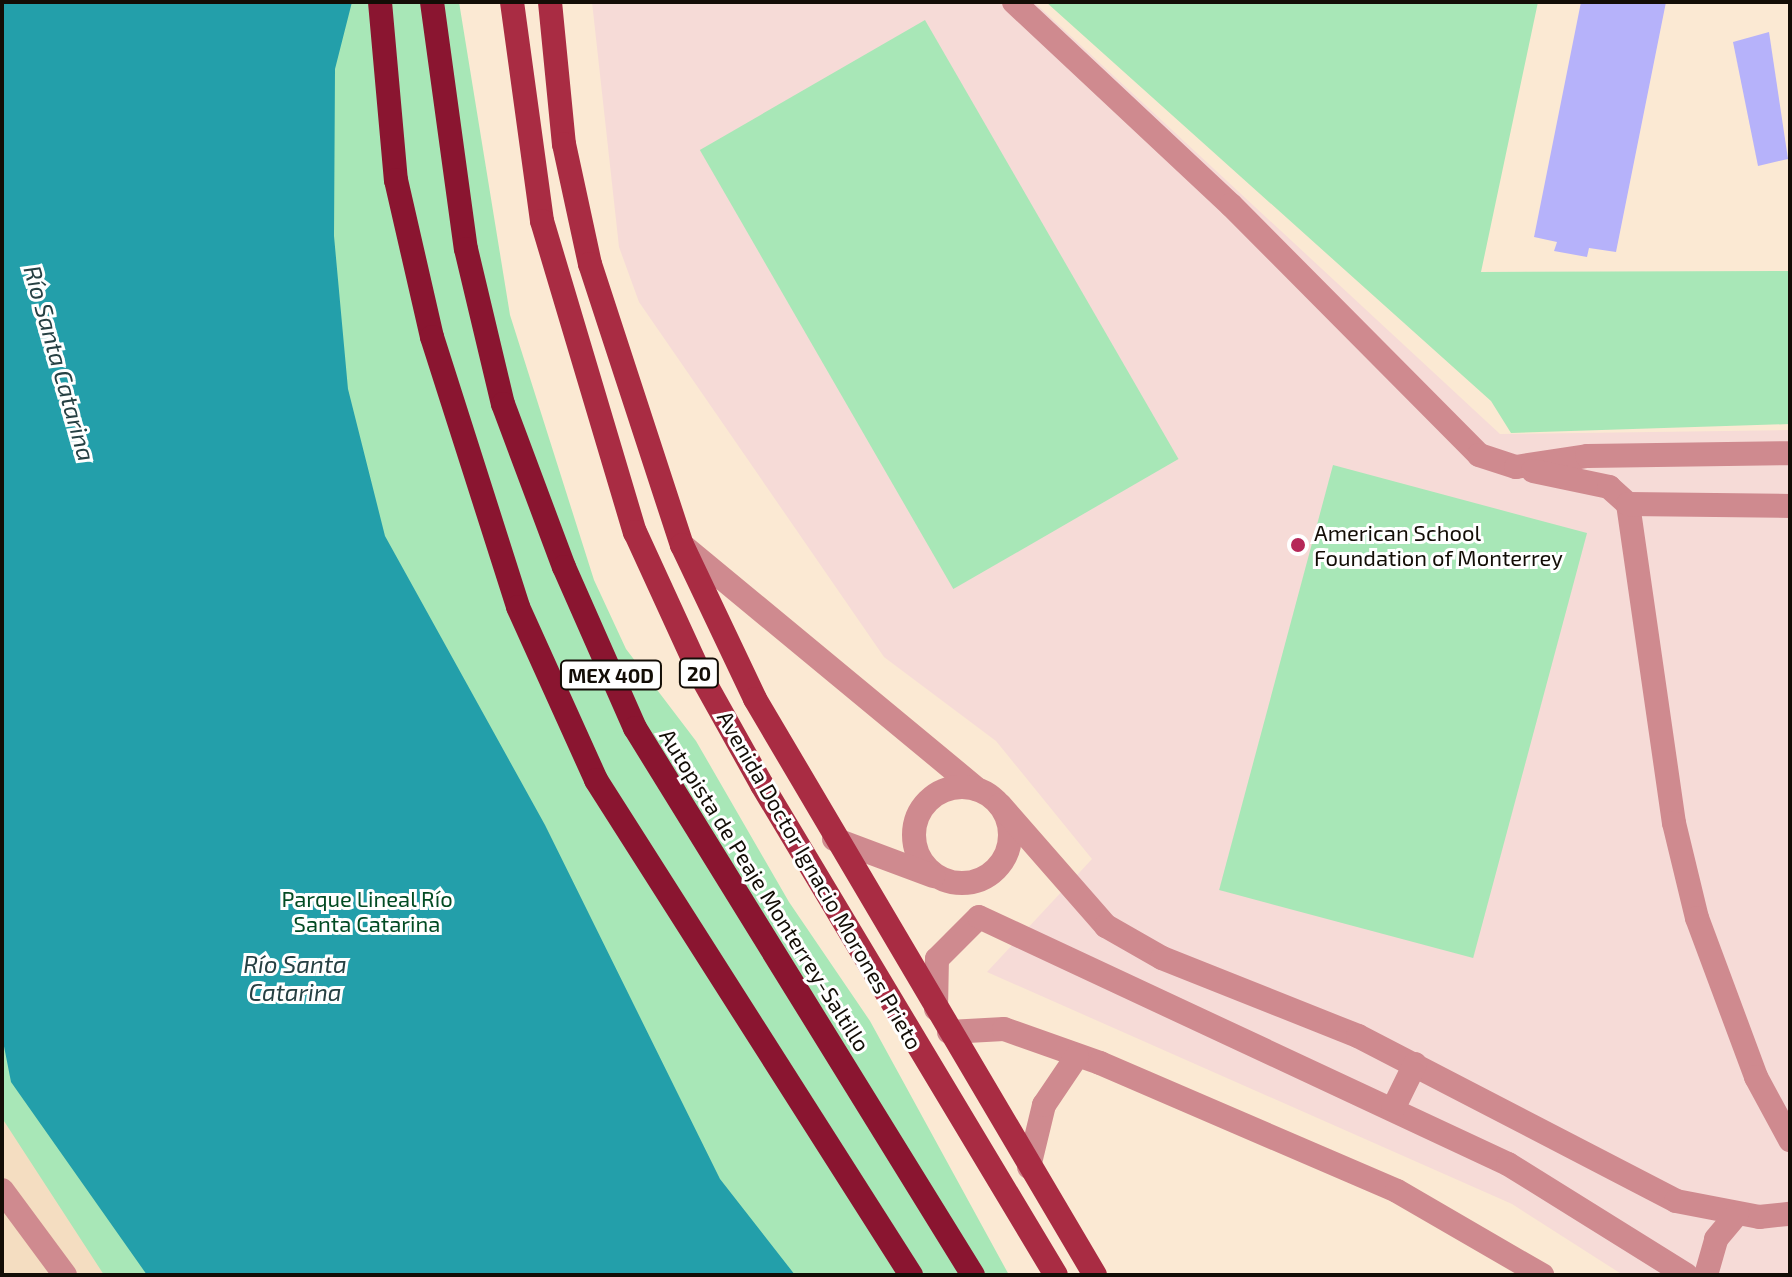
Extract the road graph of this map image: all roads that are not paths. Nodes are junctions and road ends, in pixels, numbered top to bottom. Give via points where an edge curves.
1 (380, 2) edge
2 (432, 2) edge
3 (512, 2) edge
4 (550, 2) edge
5 (1014, 2) edge
6 (1790, 453) edge
7 (1516, 467) junction
8 (1628, 504) junction
9 (1790, 506) edge
10 (682, 545) junction
11 (977, 789) junction
12 (1000, 805) junction
13 (834, 839) junction
14 (947, 880) junction
15 (979, 917) junction
16 (936, 1011) junction
17 (949, 1032) junction
18 (1077, 1056) junction
19 (1415, 1064) junction
20 (1393, 1109) junction
21 (1790, 1140) edge
22 (1029, 1167) junction
23 (2, 1190) edge
24 (1737, 1214) junction
25 (1790, 1214) edge
26 (65, 1275) edge
27 (911, 1275) edge
28 (973, 1275) edge
29 (1056, 1275) edge
30 (1095, 1275) edge
31 (1542, 1275) edge
32 (1686, 1275) edge
33 (1706, 1275) edge

1 - 27 highway, MEX 40D via 396,180 422,294 518,607 596,780
2 - 28 highway, Autopista de Peaje Monterrey-Saltillo / MEX 40D via 470,264 503,404 564,567 635,728
3 - 29 main road, Avenida Doctor Ignacio Morones Prieto / 20 via 542,221 635,532 700,674 762,785
4 - 10 main road, Avenida Doctor Ignacio Morones Prieto / 20 via 564,144 590,264
5 - 7 lane via 1231,205 1457,437 1499,466
6 - 7 lane via 1587,456
7 - 8 lane via 1609,487
8 - 9 lane
8 - 21 lane via 1697,918 1756,1077
10 - 11 lane
10 - 13 main road, Avenida Doctor Ignacio Morones Prieto / 20 via 755,699
11 - 12 lane
11 - 14 lane via 942,791 918,816 916,850
12 - 14 lane via 1009,822 1004,860 983,878
12 - 19 lane via 1106,926 1162,958
13 - 14 lane
13 - 16 main road, Avenida Doctor Ignacio Morones Prieto / 20
14 - 15 lane
15 - 16 lane via 937,959
15 - 20 lane
16 - 17 main road, Avenida Doctor Ignacio Morones Prieto / 20
17 - 18 lane via 1004,1029
17 - 22 main road, Avenida Doctor Ignacio Morones Prieto / 20
18 - 22 lane via 1044,1105
18 - 31 lane via 1397,1191
19 - 20 lane
19 - 24 lane via 1676,1201
20 - 32 lane via 1508,1164
22 - 30 main road, Avenida Doctor Ignacio Morones Prieto / 20
23 - 26 lane
24 - 25 lane
24 - 33 lane via 1716,1239

